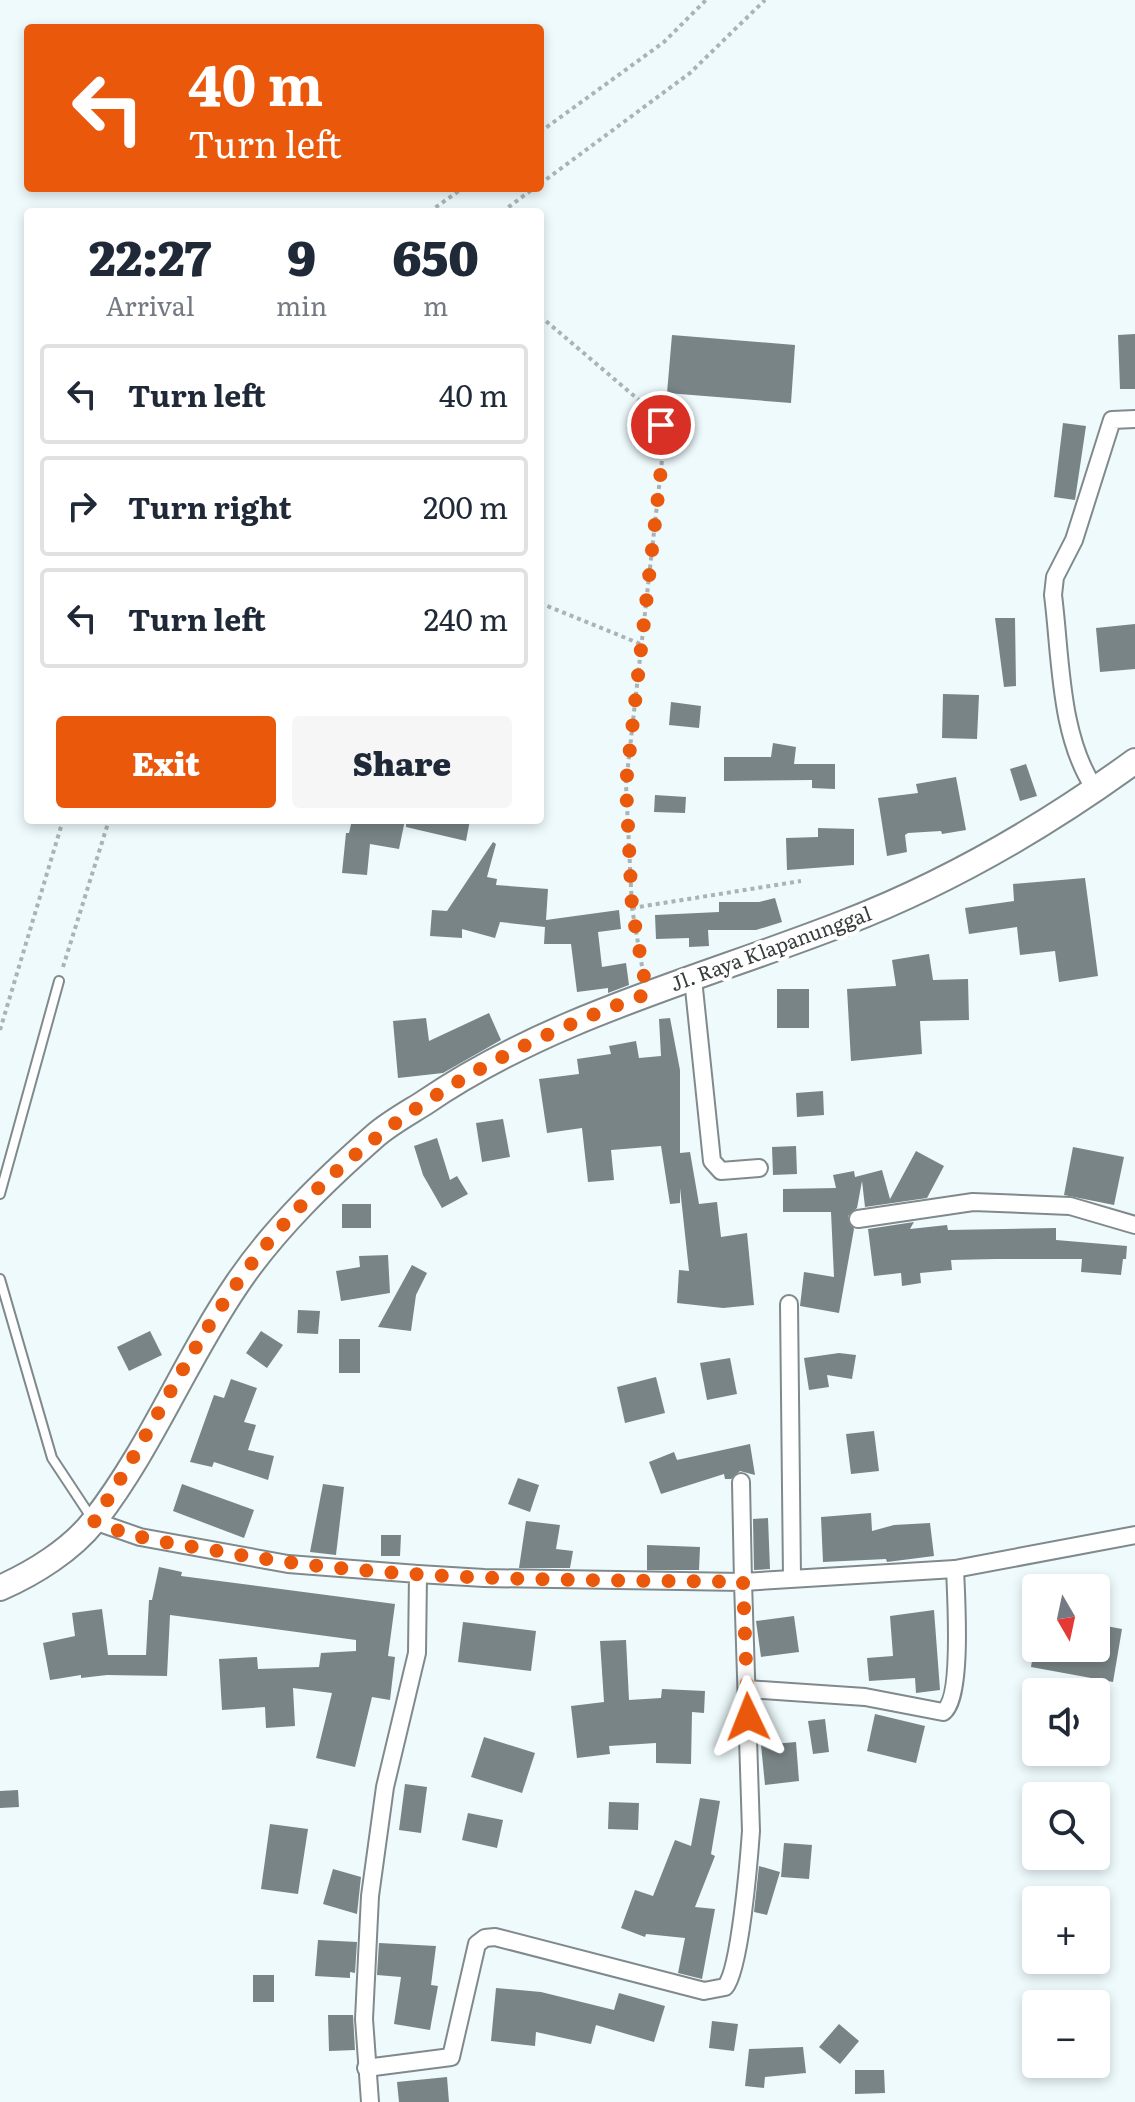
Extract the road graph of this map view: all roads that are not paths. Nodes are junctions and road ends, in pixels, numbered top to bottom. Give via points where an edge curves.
1 (1135, 419) edge
2 (1135, 761) edge
3 (1095, 789) junction
4 (693, 979) junction
5 (59, 981) road end
6 (759, 1168) dead end
7 (0, 1194) edge
8 (858, 1219) dead end
9 (1135, 1225) edge
10 (0, 1279) edge
11 (789, 1304) dead end
12 (741, 1482) dead end
13 (94, 1521) junction
14 (1135, 1535) edge
15 (955, 1569) junction
16 (418, 1574) junction
17 (792, 1578) junction
18 (743, 1582) junction
19 (0, 1588) edge
20 (747, 1689) junction
21 (366, 2068) junction
22 (370, 2102) edge

1 - 3 street via 1112,420 1053,595 1070,727
2 - 3 street, Jl. Raya Klapanunggal
3 - 4 street, Jl. Raya Klapanunggal via 1042,827 959,874
4 - 6 street via 712,1161 721,1171
4 - 13 street, Jl. Raya Klapanunggal via 586,1016 505,1053 378,1133 296,1211 238,1282
5 - 7 lane
8 - 9 street via 973,1202 1070,1206
10 - 13 lane via 52,1458
11 - 17 street
12 - 18 street
13 - 16 street via 140,1537 288,1564
13 - 19 street, Jl. Raya Klapanunggal via 52,1558
14 - 15 street
15 - 17 street
15 - 20 street via 952,1702 943,1712 865,1697
16 - 18 street
16 - 21 street via 417,1653 385,1787 370,1896
17 - 18 street
18 - 20 street
20 - 21 street via 751,1831 734,1970 725,1987 704,1991 485,1938 477,1944 451,2057
21 - 22 street

